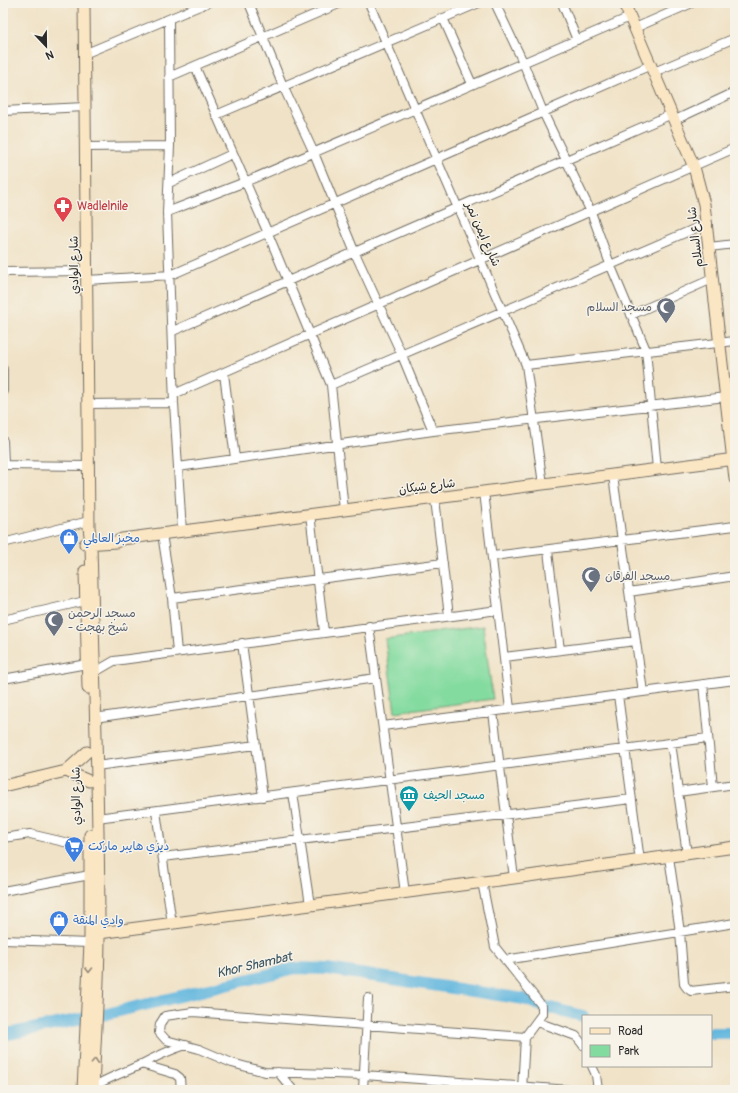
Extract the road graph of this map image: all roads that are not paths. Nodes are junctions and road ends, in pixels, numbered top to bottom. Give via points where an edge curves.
1 (84, 3) edge
2 (207, 3) edge
3 (249, 3) edge
4 (341, 3) edge
5 (369, 3) edge
6 (479, 3) edge
7 (495, 3) edge
8 (562, 3) edge
9 (624, 3) edge
10 (692, 3) edge
11 (630, 17) junction
12 (443, 18) junction
13 (169, 20) junction
14 (635, 28) junction
15 (264, 37) junction
16 (735, 38) edge
17 (577, 40) junction
18 (386, 43) junction
19 (84, 54) junction
20 (523, 62) junction
21 (195, 66) junction
22 (652, 68) junction
23 (170, 77) junction
24 (472, 84) junction
25 (283, 86) junction
26 (735, 92) edge
27 (85, 107) junction
28 (414, 109) junction
29 (3, 111) edge
30 (543, 112) junction
31 (216, 115) junction
32 (674, 117) junction
33 (170, 146) junction
34 (85, 147) junction
35 (735, 148) edge
36 (314, 153) junction
37 (232, 154) junction
38 (436, 158) junction
39 (565, 160) junction
40 (694, 167) junction
41 (245, 182) junction
42 (168, 183) junction
43 (335, 203) junction
44 (458, 207) junction
45 (168, 212) junction
46 (591, 212) junction
47 (708, 222) junction
48 (267, 231) junction
49 (735, 244) edge
50 (709, 247) junction
51 (355, 253) junction
52 (481, 258) junction
53 (610, 264) junction
54 (3, 272) edge
55 (171, 274) junction
56 (87, 276) junction
57 (712, 279) junction
58 (288, 282) junction
59 (378, 304) junction
60 (503, 311) junction
61 (631, 315) junction
62 (173, 331) junction
63 (310, 333) junction
64 (735, 341) edge
65 (720, 342) junction
66 (646, 350) junction
67 (401, 353) junction
68 (526, 365) junction
69 (3, 369) edge
70 (224, 374) junction
71 (3, 379) edge
72 (331, 384) junction
73 (3, 391) edge
74 (726, 397) junction
75 (174, 398) junction
76 (88, 404) junction
77 (651, 405) junction
78 (534, 419) junction
79 (433, 431) junction
80 (3, 441) edge
81 (337, 444) junction
82 (235, 458) junction
83 (734, 459) edge
84 (3, 465) edge
85 (89, 466) junction
86 (178, 467) junction
87 (658, 469) junction
88 (613, 476) junction
89 (735, 479) edge
90 (543, 484) junction
91 (484, 492) junction
92 (435, 498) junction
93 (344, 510) junction
94 (310, 514) junction
95 (89, 524) junction
96 (735, 526) edge
97 (182, 532) junction
98 (162, 534) junction
99 (88, 541) junction
100 (622, 541) junction
101 (3, 543) edge
102 (548, 550) junction
103 (493, 556) junction
104 (443, 563) junction
105 (735, 576) edge
106 (318, 579) junction
107 (629, 592) junction
108 (172, 598) junction
109 (84, 601) junction
110 (498, 610) junction
111 (449, 616) junction
112 (3, 620) edge
113 (369, 626) junction
114 (324, 632) junction
115 (636, 641) junction
116 (242, 643) junction
117 (560, 650) junction
118 (177, 652) junction
119 (504, 657) junction
120 (90, 669) junction
121 (376, 678) junction
122 (3, 679) edge
123 (735, 680) edge
124 (703, 684) junction
125 (643, 692) junction
126 (618, 695) junction
127 (249, 696) junction
128 (510, 709) junction
129 (493, 712) junction
130 (94, 718) junction
131 (383, 726) junction
132 (708, 738) junction
133 (671, 742) junction
134 (256, 745) junction
135 (624, 748) junction
136 (87, 752) junction
137 (499, 764) junction
138 (96, 766) junction
139 (66, 771) junction
140 (390, 779) junction
141 (89, 781) junction
142 (735, 784) edge
143 (3, 786) edge
144 (713, 787) junction
145 (678, 792) junction
146 (293, 793) junction
147 (263, 797) junction
148 (631, 798) junction
149 (156, 811) junction
150 (504, 813) junction
151 (97, 818) junction
152 (396, 828) junction
153 (3, 838) edge
154 (300, 840) junction
155 (735, 847) edge
156 (90, 848) junction
157 (687, 854) junction
158 (163, 857) junction
159 (669, 857) junction
160 (640, 861) junction
161 (90, 875) junction
162 (514, 878) junction
163 (482, 882) junction
164 (3, 891) edge
165 (405, 893) junction
166 (310, 905) junction
167 (735, 923) edge
168 (172, 924) junction
169 (680, 932) junction
170 (99, 933) junction
171 (3, 940) edge
172 (90, 943) junction
173 (505, 960) junction
174 (735, 986) edge
175 (93, 995) junction
176 (368, 998) dead end
177 (537, 1022) junction
178 (368, 1027) junction
179 (525, 1037) junction
180 (582, 1044) edge
181 (186, 1045) junction
182 (141, 1064) junction
183 (592, 1067) edge
184 (278, 1072) junction
185 (364, 1075) junction
186 (522, 1088) edge
187 (90, 1089) edge
188 (181, 1090) edge
189 (293, 1090) edge
190 (363, 1090) edge
191 (570, 1090) edge
192 (598, 1090) edge

1 - 19 street, شارع الوادي
2 - 13 street
3 - 15 street
4 - 15 street
5 - 18 street, شارع ايمن نمر
6 - 12 street
7 - 20 street
8 - 17 street
9 - 11 street, شارع السلام
10 - 14 street
11 - 14 street, شارع السلام
11 - 17 street
12 - 18 street
12 - 24 street
13 - 19 street
13 - 23 street
14 - 22 street, شارع السلام
15 - 21 street
15 - 25 street
16 - 22 street
17 - 20 street
18 - 25 street
18 - 28 street, شارع ايمن نمر
19 - 27 street, شارع الوادي
20 - 24 street
20 - 30 street
21 - 23 street
21 - 31 street
22 - 30 street
22 - 32 street, شارع السلام
23 - 33 street
24 - 28 street
25 - 31 street
25 - 36 street
26 - 32 street
27 - 29 street
27 - 34 street, شارع الوادي
28 - 36 street
28 - 38 street, شارع ايمن نمر
30 - 38 street
30 - 39 street
31 - 37 street
32 - 39 street
32 - 40 street, شارع السلام
33 - 34 street
33 - 42 street
34 - 56 street, شارع الوادي
35 - 40 street
36 - 41 street
36 - 43 street
37 - 41 street
37 - 42 street
38 - 43 street
38 - 44 street, شارع ايمن نمر
39 - 44 street
39 - 46 street
40 - 46 street
40 - 47 street, شارع السلام
41 - 45 street
41 - 48 street
42 - 45 street
43 - 48 street
43 - 51 street
44 - 51 street
44 - 52 street, شارع ايمن نمر
45 - 55 street
46 - 52 street
46 - 53 street
47 - 50 street, شارع السلام
47 - 53 street
48 - 55 street
48 - 58 street
49 - 50 street
50 - 57 street, شارع السلام
51 - 58 street
51 - 59 street
52 - 59 street
52 - 60 street, شارع ايمن نمر
53 - 60 street
53 - 61 street
54 - 56 street
55 - 56 street
55 - 62 street
56 - 76 street, شارع الوادي
57 - 61 street
57 - 65 street, شارع السلام
58 - 62 street
58 - 63 street
59 - 63 street
59 - 67 street
60 - 67 street
60 - 68 street, شارع ايمن نمر
61 - 66 street
62 - 75 street
63 - 70 street
63 - 72 street
64 - 65 street
65 - 66 street
65 - 74 street, شارع السلام
66 - 68 street
66 - 77 street
67 - 72 street
67 - 79 street
68 - 78 street, شارع ايمن نمر
69 - 71 street
70 - 75 street
70 - 82 street
71 - 73 street
72 - 81 street
74 - 77 street
74 - 83 street, شارع السلام
75 - 76 street
75 - 86 street
76 - 85 street, شارع الوادي
77 - 78 street
77 - 87 street
78 - 79 street
78 - 90 street, شارع ايمن نمر
79 - 81 street
80 - 84 street
81 - 82 street
81 - 93 street
82 - 86 street
83 - 87 street, شارع شيكان
83 - 89 street, شارع السلام
84 - 85 street
85 - 95 street, شارع الوادي
86 - 97 street
87 - 88 street, شارع شيكان
88 - 90 street, شارع شيكان
88 - 100 street
90 - 91 street, شارع شيكان
91 - 92 street, شارع شيكان
91 - 103 street
92 - 93 street, شارع شيكان
92 - 104 street
93 - 94 street, شارع شيكان
94 - 97 street, شارع شيكان
94 - 106 street
95 - 99 street, شارع الوادي
95 - 101 street
96 - 100 street
97 - 98 street, شارع شيكان
98 - 99 street, شارع شيكان via 116,542
98 - 108 street
99 - 109 street, شارع الوادي
99 - 120 street, شارع الوادي
100 - 102 street
100 - 107 street
102 - 103 street
102 - 117 street
103 - 110 street
104 - 106 street
104 - 111 street
105 - 107 street
106 - 108 street
106 - 114 street
107 - 115 street
108 - 118 street
109 - 112 street
109 - 120 street, شارع الوادي
110 - 111 street
110 - 119 street
111 - 113 street
113 - 114 street
113 - 121 street
114 - 116 street
115 - 117 street
115 - 125 street
116 - 118 street
116 - 127 street
117 - 119 street
118 - 120 street via 114,660
119 - 128 street
120 - 122 street
120 - 130 street, شارع الوادي
120 - 136 street, شارع الوادي
121 - 127 street
121 - 131 street
123 - 124 street
124 - 125 street
124 - 132 street
125 - 126 street
126 - 128 street
126 - 135 street
127 - 130 street
127 - 134 street
128 - 129 street
129 - 131 street
129 - 137 street
130 - 138 street, شارع الوادي
131 - 140 street
132 - 133 street
132 - 144 street
133 - 135 street
133 - 145 street
134 - 138 street
134 - 147 street
135 - 137 street
135 - 148 street
136 - 139 street
136 - 141 street, شارع الوادي
137 - 140 street
137 - 150 street
138 - 151 street, شارع الوادي
139 - 141 street
139 - 143 street
140 - 146 street
140 - 152 street
141 - 156 street, شارع الوادي
142 - 144 street
144 - 145 street
145 - 157 street
146 - 147 street
146 - 154 street
147 - 149 street
148 - 150 street
148 - 160 street
149 - 151 street
149 - 158 street
150 - 152 street
150 - 162 street
151 - 170 street, شارع الوادي
152 - 154 street
152 - 165 street
153 - 156 street via 30,834
154 - 158 street
154 - 166 street
155 - 157 street
156 - 161 street, شارع الوادي
157 - 159 street
158 - 168 street
159 - 160 street
159 - 169 street
160 - 162 street
161 - 164 street
161 - 172 street, شارع الوادي
162 - 163 street
163 - 165 street
163 - 173 street via 495,947
165 - 166 street
166 - 168 street
167 - 169 street
168 - 170 street
169 - 173 street
169 - 174 street via 684,984 687,988 691,991
170 - 175 street, شارع الوادي
171 - 172 street
172 -> 175 street, شارع الوادي
173 - 177 street via 542,1006 543,1011
175 - 187 street, شارع الوادي
176 - 178 street
177 - 179 street
177 - 180 street via 576,1036
178 - 179 street
178 - 181 street via 193,1012 165,1016 159,1032 166,1040
178 - 185 street
179 - 186 street
181 - 182 street via 165,1051
181 - 184 street via 249,1069
182 - 187 street via 109,1077
182 - 188 street via 175,1074 180,1078
183 - 192 street
184 - 185 street
184 - 189 street
185 - 186 street
185 - 190 street
186 - 191 street

